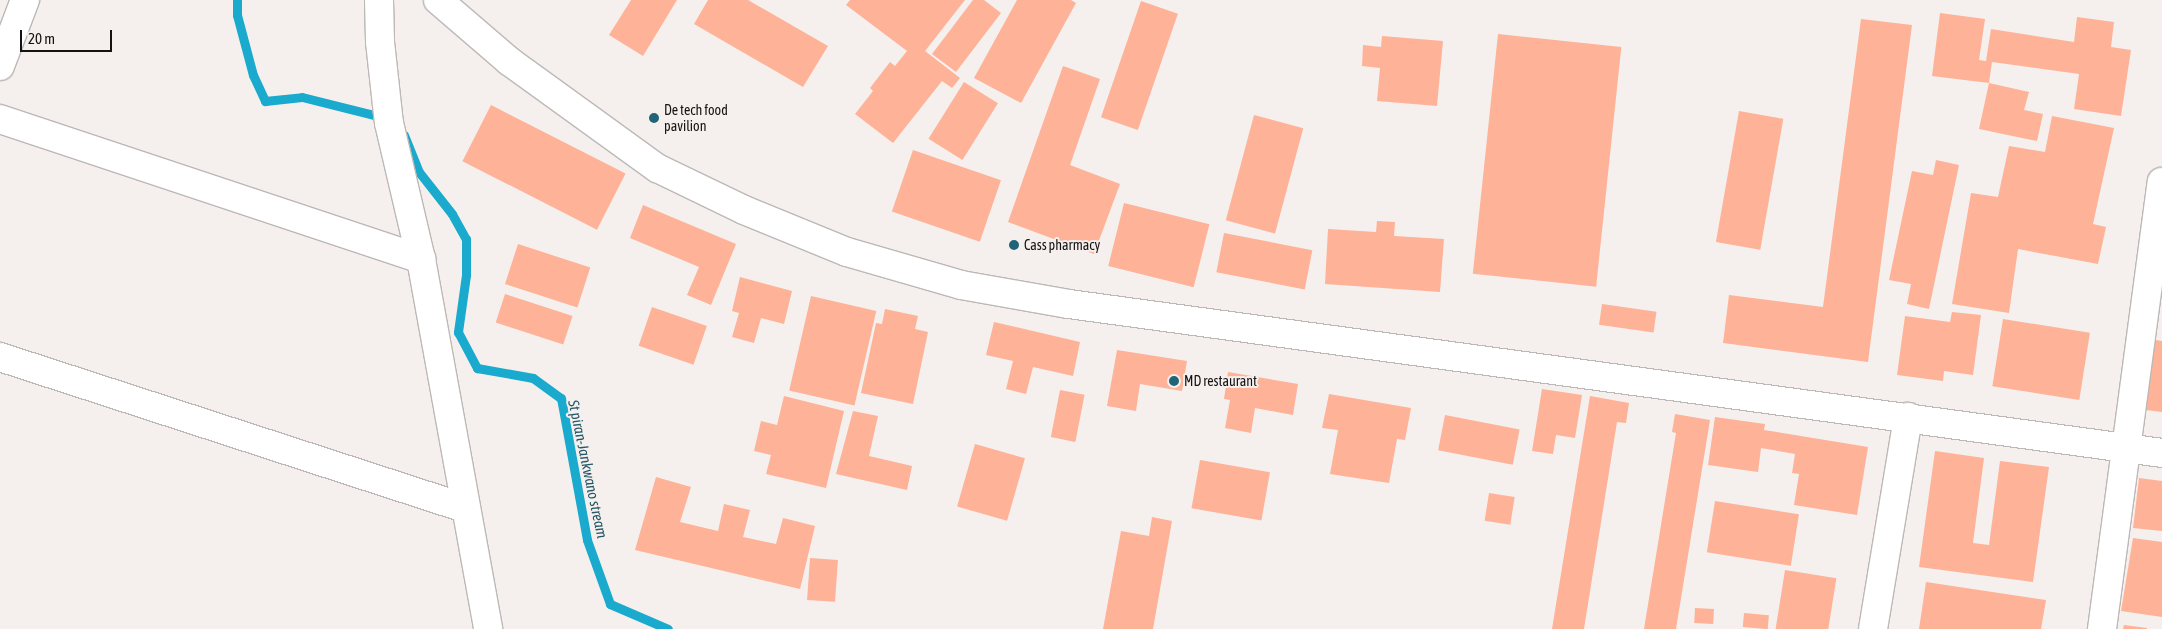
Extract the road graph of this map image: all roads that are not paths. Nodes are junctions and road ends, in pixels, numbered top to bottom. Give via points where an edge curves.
1 (25, 0) edge
2 (379, 0) edge
3 (438, 0) edge
4 (0, 66) edge
5 (0, 119) edge
6 (2162, 182) edge
7 (421, 259) junction
8 (0, 356) edge
9 (1908, 417) junction
10 (2127, 448) junction
11 (2162, 453) edge
12 (465, 508) junction
13 (488, 629) edge
14 (1874, 629) edge
15 (2102, 629) edge

1 - 4 street
2 - 7 street via 378,24 389,124
3 - 9 street via 509,62 657,168 744,210 847,252 961,285 1069,304
5 - 7 street
6 - 10 street
7 - 12 street
8 - 12 street
9 - 10 street
9 - 14 street
10 - 11 street
10 - 15 street
12 - 13 street

